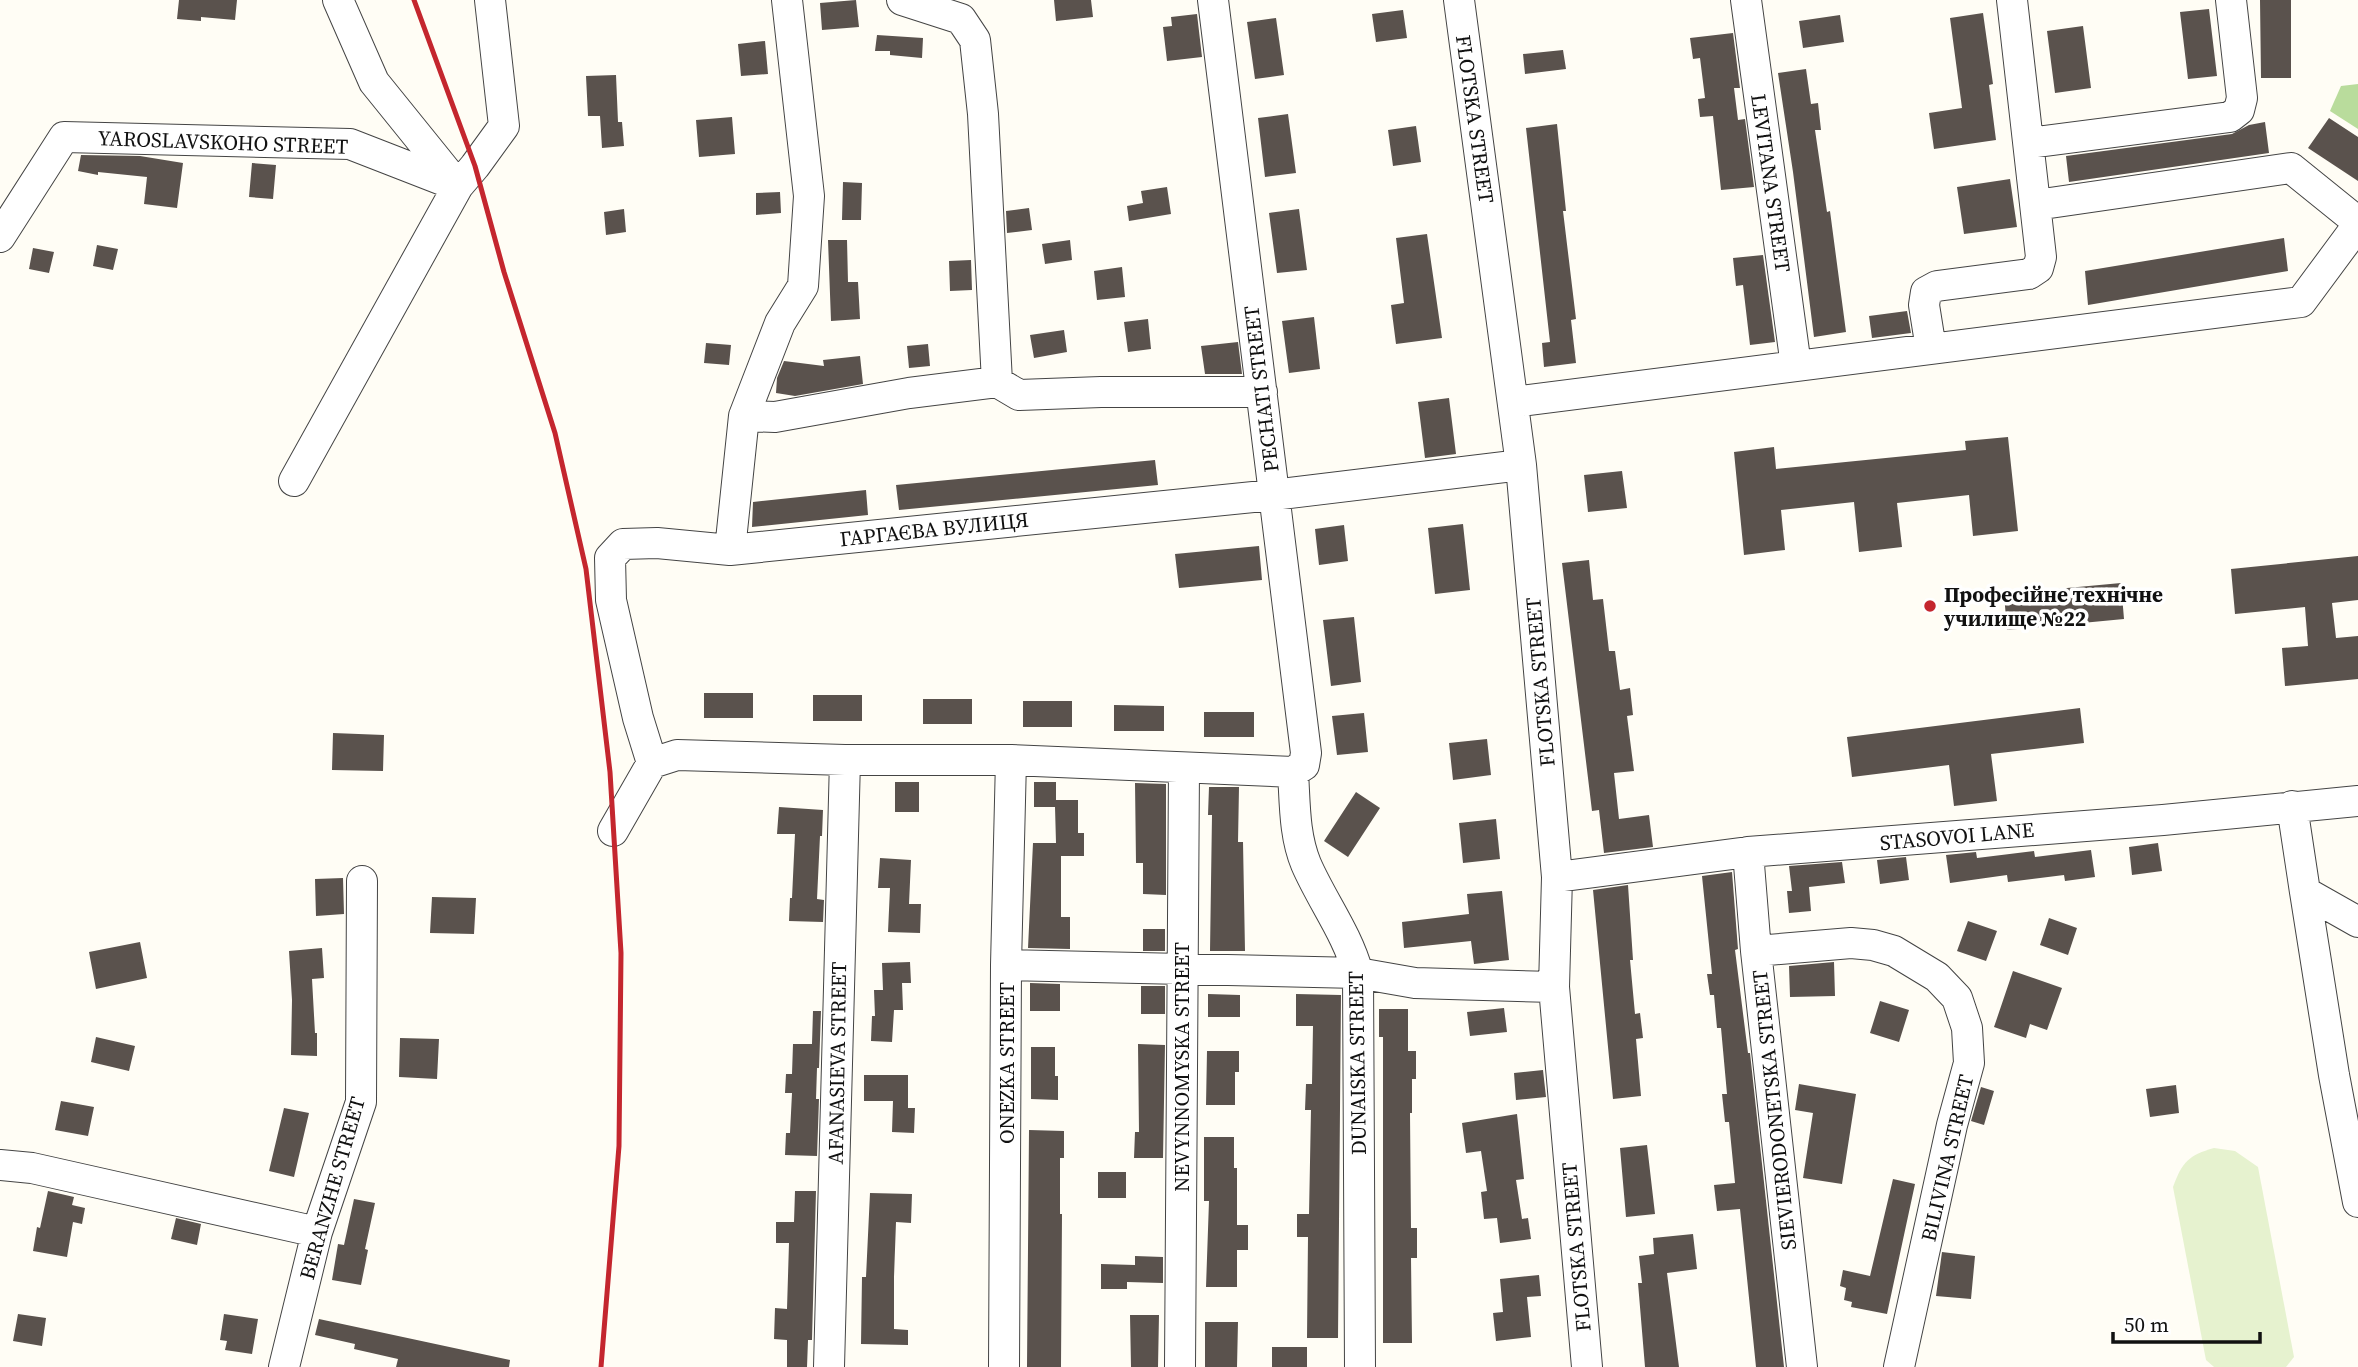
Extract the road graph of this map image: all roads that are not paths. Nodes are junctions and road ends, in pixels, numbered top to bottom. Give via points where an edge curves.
1 (338, 0) edge
2 (490, 0) edge
3 (787, 0) edge
4 (901, 0) edge
5 (1213, 0) edge
6 (1459, 0) edge
7 (1746, 0) edge
8 (2012, 0) edge
9 (2231, 0) edge
10 (2030, 143) junction
11 (458, 186) junction
12 (2036, 205) junction
13 (2358, 223) edge
14 (0, 237) edge
15 (1931, 349) junction
16 (1796, 366) junction
17 (997, 382) junction
18 (1262, 392) junction
19 (1513, 402) junction
20 (744, 416) junction
21 (1521, 465) junction
22 (294, 481) dead end
23 (1273, 495) junction
24 (730, 550) junction
25 (845, 760) junction
26 (1011, 760) junction
27 (652, 763) junction
28 (1184, 768) junction
29 (1293, 772) junction
30 (2358, 801) edge
31 (2292, 806) junction
32 (613, 831) dead end
33 (1748, 852) junction
34 (1558, 877) junction
35 (362, 881) dead end
36 (2305, 891) junction
37 (2358, 922) edge
38 (1756, 951) junction
39 (1006, 965) junction
40 (1182, 969) junction
41 (1358, 973) junction
42 (1554, 987) junction
43 (2346, 1082) edge
44 (0, 1165) edge
45 (2358, 1202) edge
46 (317, 1232) junction
47 (284, 1367) edge
48 (829, 1367) edge
49 (1004, 1367) edge
50 (1180, 1367) edge
51 (1360, 1367) edge
52 (1587, 1367) edge
53 (1802, 1367) edge
54 (1899, 1367) edge

1 - 11 street via 374,82
2 - 11 street via 504,126
3 - 20 street via 808,196 803,286 780,323
4 - 17 street via 961,19 975,40
5 - 18 street, PECHATI STREET
6 - 19 street, FLOTSKA STREET
7 - 16 street, LEVITANA STREET
8 - 10 street
9 - 10 street via 2242,98 2239,110 2230,117
10 - 12 street
11 - 14 street, YAROSLAVSKOHO STREET via 350,145 64,137
11 - 22 street
12 - 13 street via 2291,168
12 - 15 street via 2038,268 2029,274 1937,286 1926,292
13 - 15 street via 2301,302
15 - 16 street
16 - 19 street
17 - 18 street via 1019,395
17 - 20 street via 775,417
18 - 23 street, PECHATI STREET
19 - 21 street, FLOTSKA STREET
20 - 24 street
21 - 23 street, ГАРГАЄВА ВУЛИЦЯ
21 - 34 street, FLOTSKA STREET
23 - 24 street, ГАРГАЄВА ВУЛИЦЯ
23 - 29 street, PECHATI STREET via 1306,752 1304,765
24 - 27 street, ГАРГАЄВА ВУЛИЦЯ via 623,544 610,558 611,600
25 - 26 street
25 - 27 street via 677,755
25 - 48 street, AFANASIEVA STREET
26 - 28 street
26 - 39 street, ONEZKA STREET
27 - 32 street
28 - 29 street
28 - 40 street, NEVYNNOMYSKA STREET
29 - 41 street, DUNAISKA STREET via 1297,832 1306,863 1352,949
30 - 31 street, STASOVOI LANE
31 - 33 street, STASOVOI LANE
31 - 36 street
33 - 34 street, STASOVOI LANE
33 - 38 street, SIEVIERODONETSKA STREET
34 - 42 street, FLOTSKA STREET
35 - 46 street, BERANZHE STREET via 361,1102
36 - 37 street
36 - 43 street
38 - 53 street, SIEVIERODONETSKA STREET
38 - 54 street, BILIVINA STREET via 1851,943 1894,951 1937,977 1957,998 1964,1018 1969,1063
39 - 40 street
39 - 49 street, ONEZKA STREET
40 - 41 street
40 - 50 street, NEVYNNOMYSKA STREET
41 - 42 street via 1415,983
41 - 51 street, DUNAISKA STREET
42 - 52 street, FLOTSKA STREET
43 - 45 street
44 - 46 street via 32,1168
46 - 47 street, BERANZHE STREET

